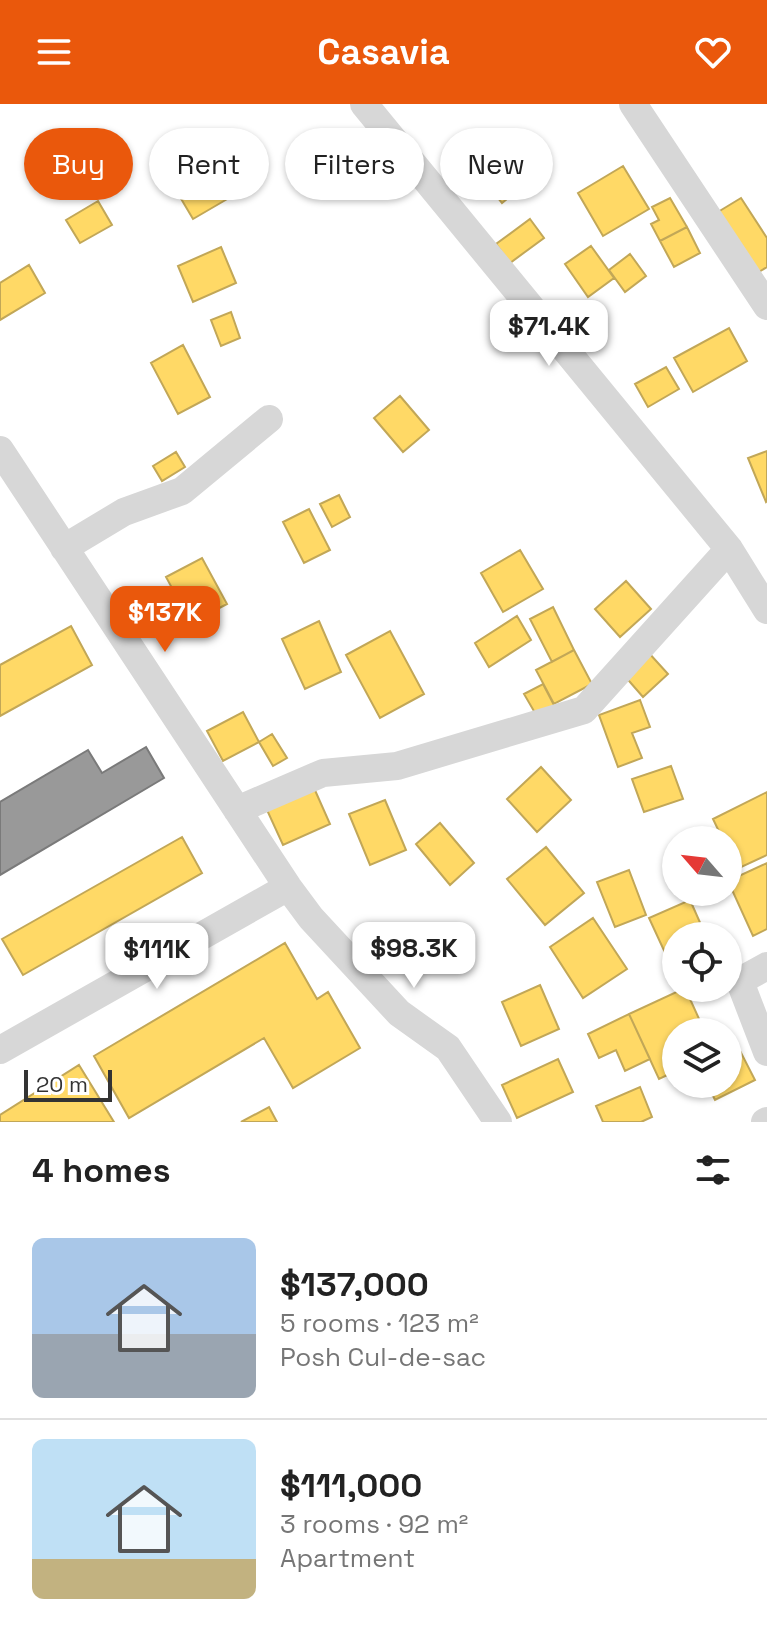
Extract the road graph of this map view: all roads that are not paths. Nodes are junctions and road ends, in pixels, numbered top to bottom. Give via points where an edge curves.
1 (364, 104) edge
2 (633, 104) edge
3 (767, 306) edge
4 (269, 419) dead end
5 (0, 450) edge
6 (64, 548) junction
7 (729, 549) junction
8 (767, 610) edge
9 (237, 810) junction
10 (288, 887) junction
11 (767, 966) edge
12 (0, 1050) edge
13 (767, 1052) edge
14 (498, 1122) edge

1 - 7 street
2 - 3 street
4 - 6 street via 182,491 124,512
5 - 6 street
6 - 9 street
7 - 8 street
7 - 9 street via 584,710 397,766 323,773
9 - 10 street
10 - 12 street
10 - 14 street via 399,1013 448,1048
11 - 13 street via 747,977 742,987

